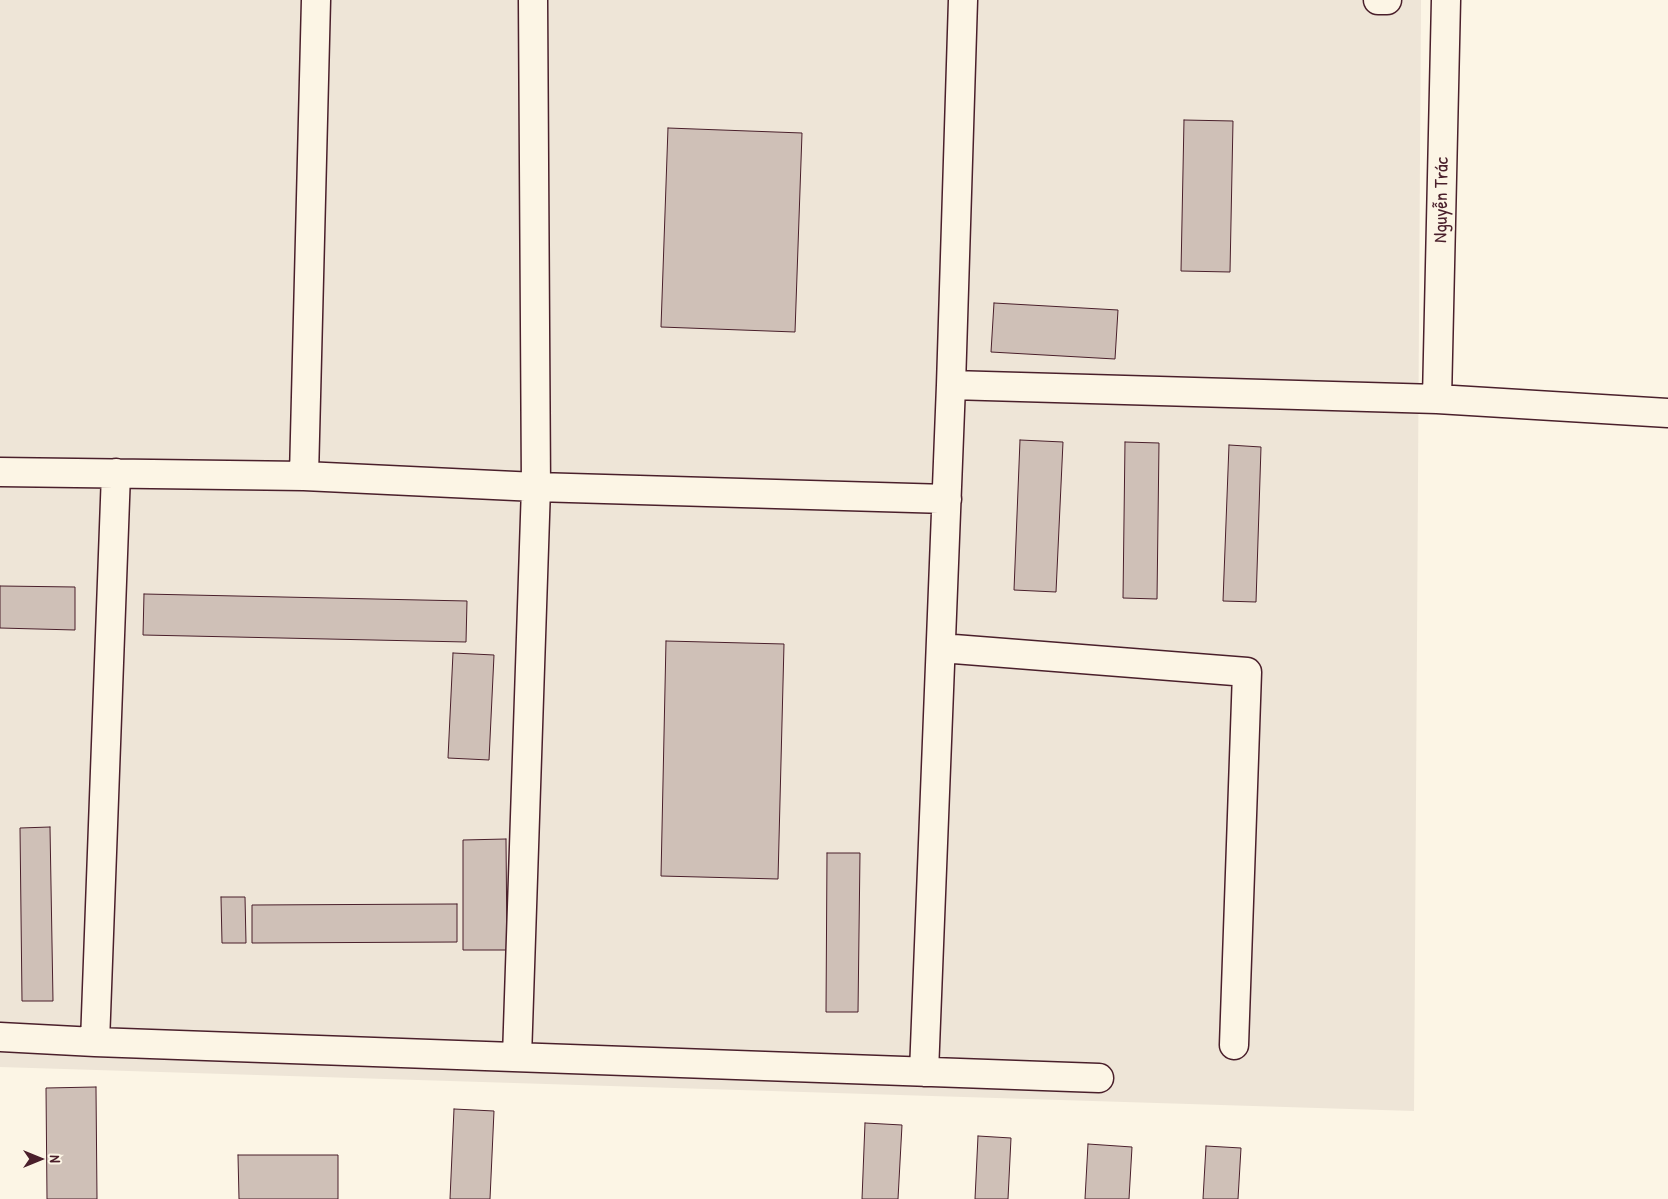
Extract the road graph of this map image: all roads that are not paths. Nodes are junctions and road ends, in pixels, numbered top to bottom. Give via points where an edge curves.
1 (316, 0) edge
2 (533, 0) edge
3 (963, 0) edge
4 (1378, 0) edge
5 (1388, 0) edge
6 (1446, 0) edge
7 (951, 385) junction
8 (1437, 399) junction
9 (1668, 413) edge
10 (0, 472) edge
11 (116, 473) junction
12 (304, 476) junction
13 (536, 487) junction
14 (947, 499) junction
15 (941, 648) junction
16 (0, 1037) edge
17 (95, 1042) junction
18 (1234, 1045) dead end
19 (517, 1057) junction
20 (924, 1072) junction
21 (1100, 1078) dead end

1 - 12 street
2 - 13 street
3 - 7 street
4 - 5 street
6 - 8 street, Nguyễn Trác
7 - 8 street
7 - 14 street
8 - 9 street
10 - 11 street
11 - 12 street
11 - 17 street
12 - 13 street
13 - 14 street
13 - 19 street
14 - 15 street
15 - 18 street via 1247,672
15 - 20 street
16 - 17 street
17 - 19 street
19 - 20 street
20 - 21 street

